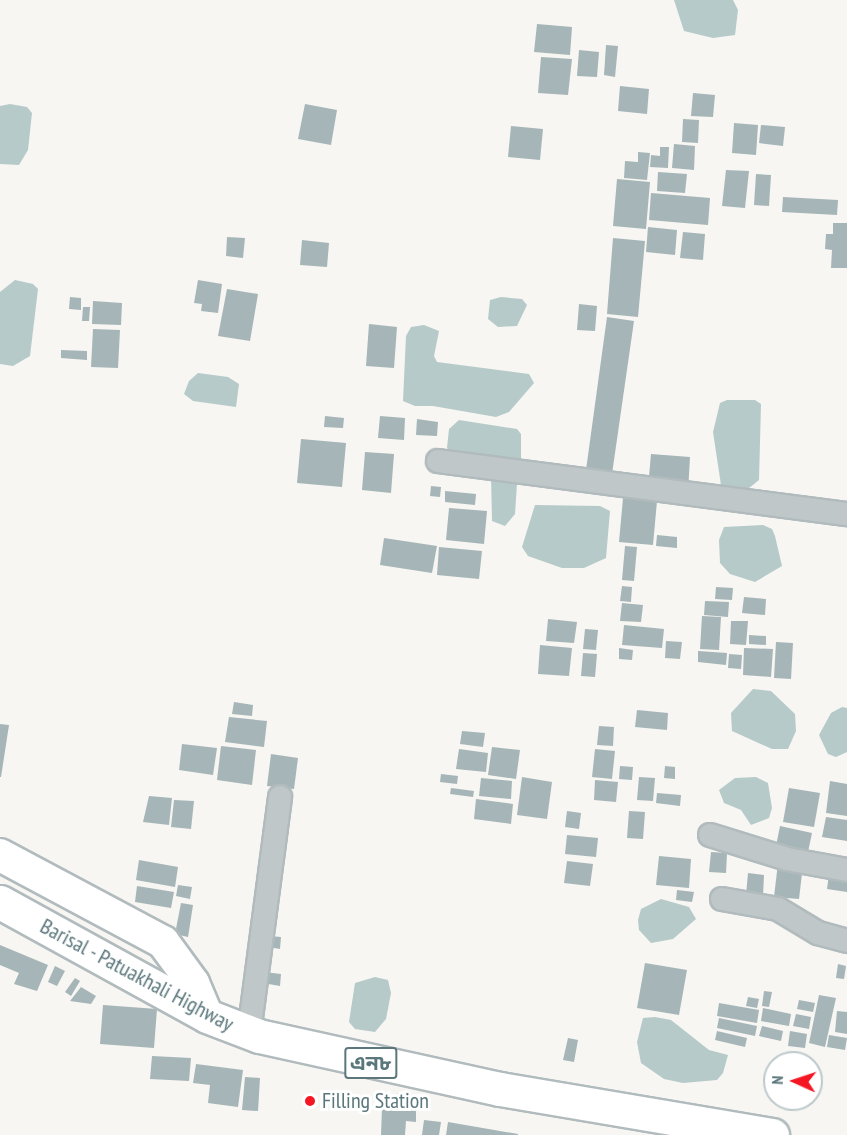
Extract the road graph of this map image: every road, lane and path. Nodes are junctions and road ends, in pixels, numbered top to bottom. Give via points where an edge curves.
1 (438, 461) dead end
2 (847, 514) edge
3 (280, 796) dead end
4 (710, 835) dead end
5 (0, 855) edge
6 (847, 870) edge
7 (722, 899) dead end
8 (0, 902) edge
9 (847, 941) edge
10 (207, 1016) junction
11 (249, 1033) junction
12 (772, 1135) edge

1 - 2 street
3 - 11 street
4 - 6 street via 787,859
5 - 10 street via 163,942 193,983
7 - 9 street via 778,909 818,933
8 - 10 highway, Barisal - Patuakhali Highway / এন৮
10 - 11 highway, Barisal - Patuakhali Highway / এন৮
11 - 12 highway, Barisal - Patuakhali Highway / এন৮ via 500,1089

